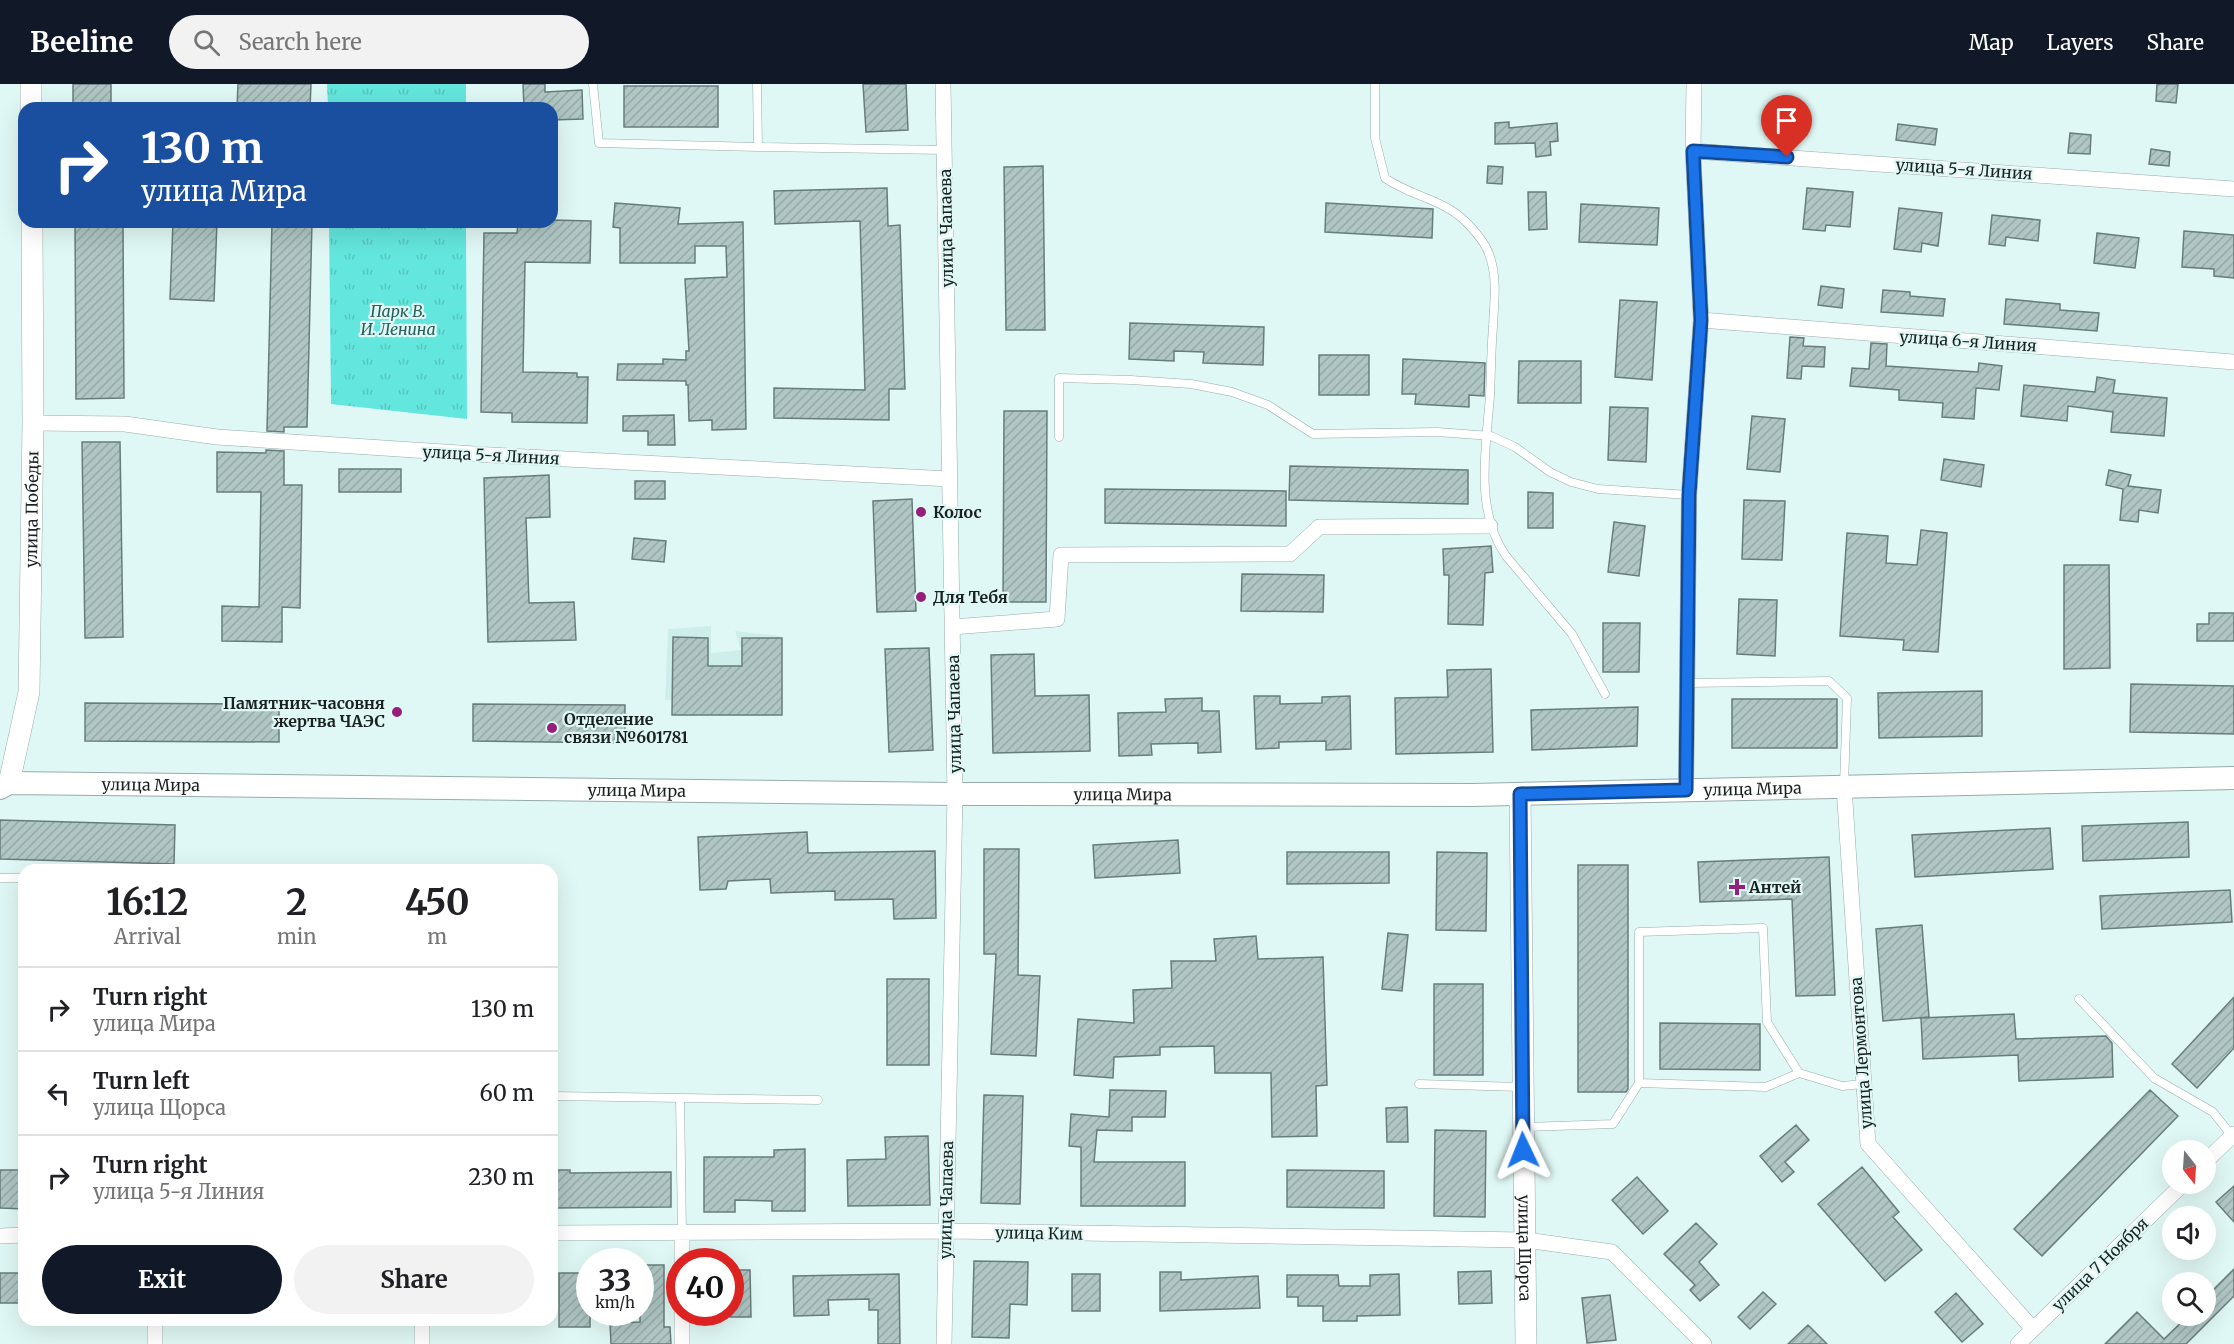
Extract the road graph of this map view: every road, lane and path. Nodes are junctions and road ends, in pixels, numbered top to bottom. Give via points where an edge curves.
1 (30, 84) edge
2 (593, 84) edge
3 (757, 84) edge
4 (943, 84) edge
5 (1375, 84) edge
6 (1694, 84) edge
7 (31, 102) edge
8 (758, 147) junction
9 (945, 150) junction
10 (1693, 151) junction
11 (2234, 189) edge
12 (32, 228) edge
13 (1701, 320) junction
14 (2234, 362) edge
15 (33, 423) junction
16 (1485, 436) junction
17 (1059, 437) dead end
18 (950, 479) junction
19 (1689, 495) junction
20 (1491, 526) junction
21 (952, 627) junction
22 (1688, 683) junction
23 (1605, 694) dead end
24 (2234, 778) edge
25 (4, 785) edge
26 (1844, 787) junction
27 (1686, 790) junction
28 (955, 794) junction
29 (1520, 794) junction
30 (0, 878) edge
31 (18, 878) edge
32 (2079, 999) dead end
33 (1799, 1073) junction
34 (1639, 1083) junction
35 (1419, 1084) dead end
36 (1863, 1084) junction
37 (1522, 1087) junction
38 (558, 1096) edge
39 (680, 1098) junction
40 (818, 1100) dead end
41 (1522, 1127) junction
42 (2233, 1136) edge
43 (2216, 1152) edge
44 (2173, 1194) edge
45 (946, 1231) junction
46 (682, 1232) junction
47 (558, 1233) edge
48 (18, 1235) edge
49 (0, 1236) edge
50 (1526, 1240) junction
51 (682, 1248) edge
52 (155, 1326) edge
53 (422, 1326) edge
54 (682, 1326) edge
55 (2033, 1329) junction
56 (155, 1344) edge
57 (423, 1344) edge
58 (682, 1344) edge
59 (944, 1344) edge
60 (1526, 1344) edge
61 (1704, 1344) edge
62 (2018, 1344) edge

1 - 7 main road
2 - 8 lane via 599,143
3 - 8 lane
4 - 9 street, улица Чапаева
5 - 16 lane via 1375,138 1385,178 1438,203 1465,221 1490,255 1496,293
6 - 10 street
8 - 9 lane
9 - 18 street, улица Чапаева
10 - 11 street, улица 5-я Линия
10 - 13 street
12 - 15 main road, улица Победы
13 - 14 street, улица 6-я Линия
13 - 19 street
15 - 18 street, улица 5-я Линия via 125,424 217,437 454,453
15 - 25 main road, улица Победы via 29,692
16 - 17 lane via 1425,432 1313,435 1268,405 1232,392 1191,384 1059,378
16 - 19 lane via 1515,447 1571,482 1616,491
16 - 20 lane via 1486,501
18 - 21 street, улица Чапаева
19 - 22 street
20 - 21 street via 1319,527 1290,554 1061,555 1057,619
20 - 23 lane via 1506,556 1572,634
21 - 28 street, улица Чапаева
22 - 26 lane via 1829,681 1847,698
22 - 27 street
24 - 26 main road, улица Мира
25 - 28 main road, улица Мира
26 - 27 main road, улица Мира
26 - 36 street, улица Лермонтова
27 - 29 main road, улица Мира
28 - 29 main road, улица Мира
28 - 45 street, улица Чапаева
29 - 37 main road, улица Щорса
30 - 31 lane
32 - 42 lane via 2154,1078 2212,1112
33 - 34 lane via 1766,1087
33 - 34 lane via 1767,1022 1763,928 1639,932
33 - 36 lane via 1842,1086
34 - 41 lane via 1613,1124
35 - 37 lane
36 - 55 street, улица Лермонтова via 1868,1144
37 - 41 main road, улица Щорса
38 - 39 lane
39 - 40 lane
39 - 46 lane
41 - 50 main road, улица Щорса
42 - 43 street
44 - 55 street, улица 7 Ноября
45 - 46 street, улица Ким
45 - 50 street, улица Ким
45 - 59 street, улица Чапаева
46 - 47 street, улица Ким
46 - 51 street
48 - 49 street
50 - 60 main road, улица Щорса
50 - 61 street, улица Ким via 1612,1252
52 - 56 street
53 - 57 street
54 - 58 street
55 - 62 street, улица 7 Ноября

